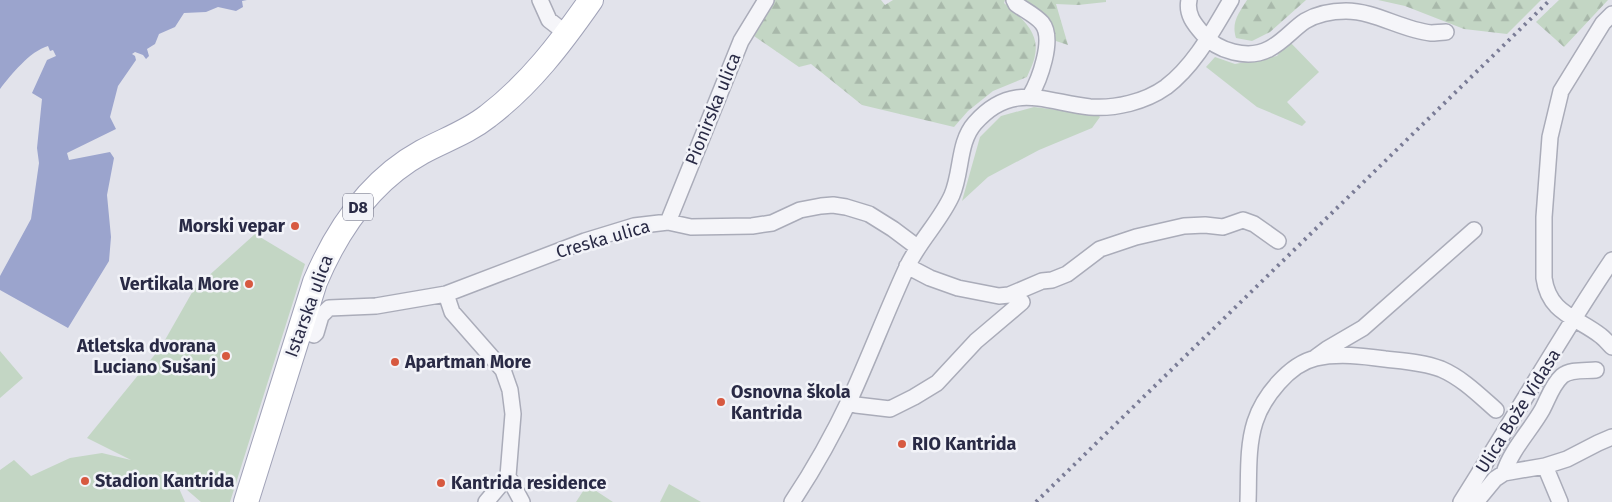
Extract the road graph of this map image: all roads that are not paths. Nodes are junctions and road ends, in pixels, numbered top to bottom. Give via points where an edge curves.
1 (540, 0) edge
2 (591, 0) edge
3 (766, 0) edge
4 (1014, 0) edge
5 (1189, 0) edge
6 (1231, 0) edge
7 (1612, 14) edge
8 (1446, 32) dead end
9 (567, 34) junction
10 (1207, 39) junction
11 (1030, 96) junction
12 (668, 222) junction
13 (1474, 230) dead end
14 (1278, 241) dead end
15 (916, 247) junction
16 (1612, 260) edge
17 (907, 266) junction
18 (446, 294) junction
19 (1022, 302) dead end
20 (1572, 319) junction
21 (300, 330) junction
22 (1612, 347) edge
23 (1315, 358) junction
24 (1596, 370) dead end
25 (848, 402) junction
26 (1496, 410) dead end
27 (1612, 437) edge
28 (1545, 466) junction
29 (1504, 473) junction
30 (508, 476) junction
31 (246, 502) edge
32 (486, 502) edge
33 (522, 502) edge
34 (792, 502) edge
35 (1248, 502) edge
36 (1461, 502) edge
37 (1476, 502) edge
38 (1560, 502) edge

1 - 9 street via 549,20
2 - 9 main road, Istarska ulica / D8
3 - 12 street, Pionirska ulica via 741,41
4 - 11 street via 1043,23 1047,35 1039,79
5 - 10 street via 1190,18
6 - 10 street
7 - 20 street via 1561,91 1550,137 1544,217 1544,278 1552,302
8 - 10 street via 1430,33 1347,11 1324,13 1306,21 1268,50 1239,54
9 - 21 main road, Istarska ulica / D8 via 535,74 506,102 486,118 420,153 370,193 330,249 315,282
10 - 11 street via 1188,66 1165,87 1126,105 1092,107
11 - 15 street via 1010,99 992,108 974,124 966,138 952,195
12 - 15 street, Creska ulica via 691,227 752,226 772,223 800,210 832,205 869,214
12 - 18 street, Creska ulica via 634,226 585,241
13 - 23 street via 1363,328
14 - 17 street via 1243,220 1223,226 1184,226 1100,249 1067,274 999,296 958,288
15 - 17 street
16 - 20 street, Ulica Bože Vidasa
17 - 25 street
18 - 21 street, Creska ulica via 376,306 329,308 321,316 316,333
18 - 30 street via 452,312 503,370 510,390 513,414
19 - 25 street via 976,341 937,383 914,397 890,409
20 - 22 street via 1601,336
20 - 36 street, Ulica Bože Vidasa
21 - 31 main road, Istarska ulica / D8
23 - 26 street via 1375,358 1440,368 1455,376
23 - 35 street via 1295,368 1275,386 1255,421 1249,455
24 - 29 street via 1568,372 1562,376 1507,461
25 - 34 street
27 - 28 street
28 - 29 street
28 - 38 street
29 - 37 street
30 - 32 street
30 - 33 street

